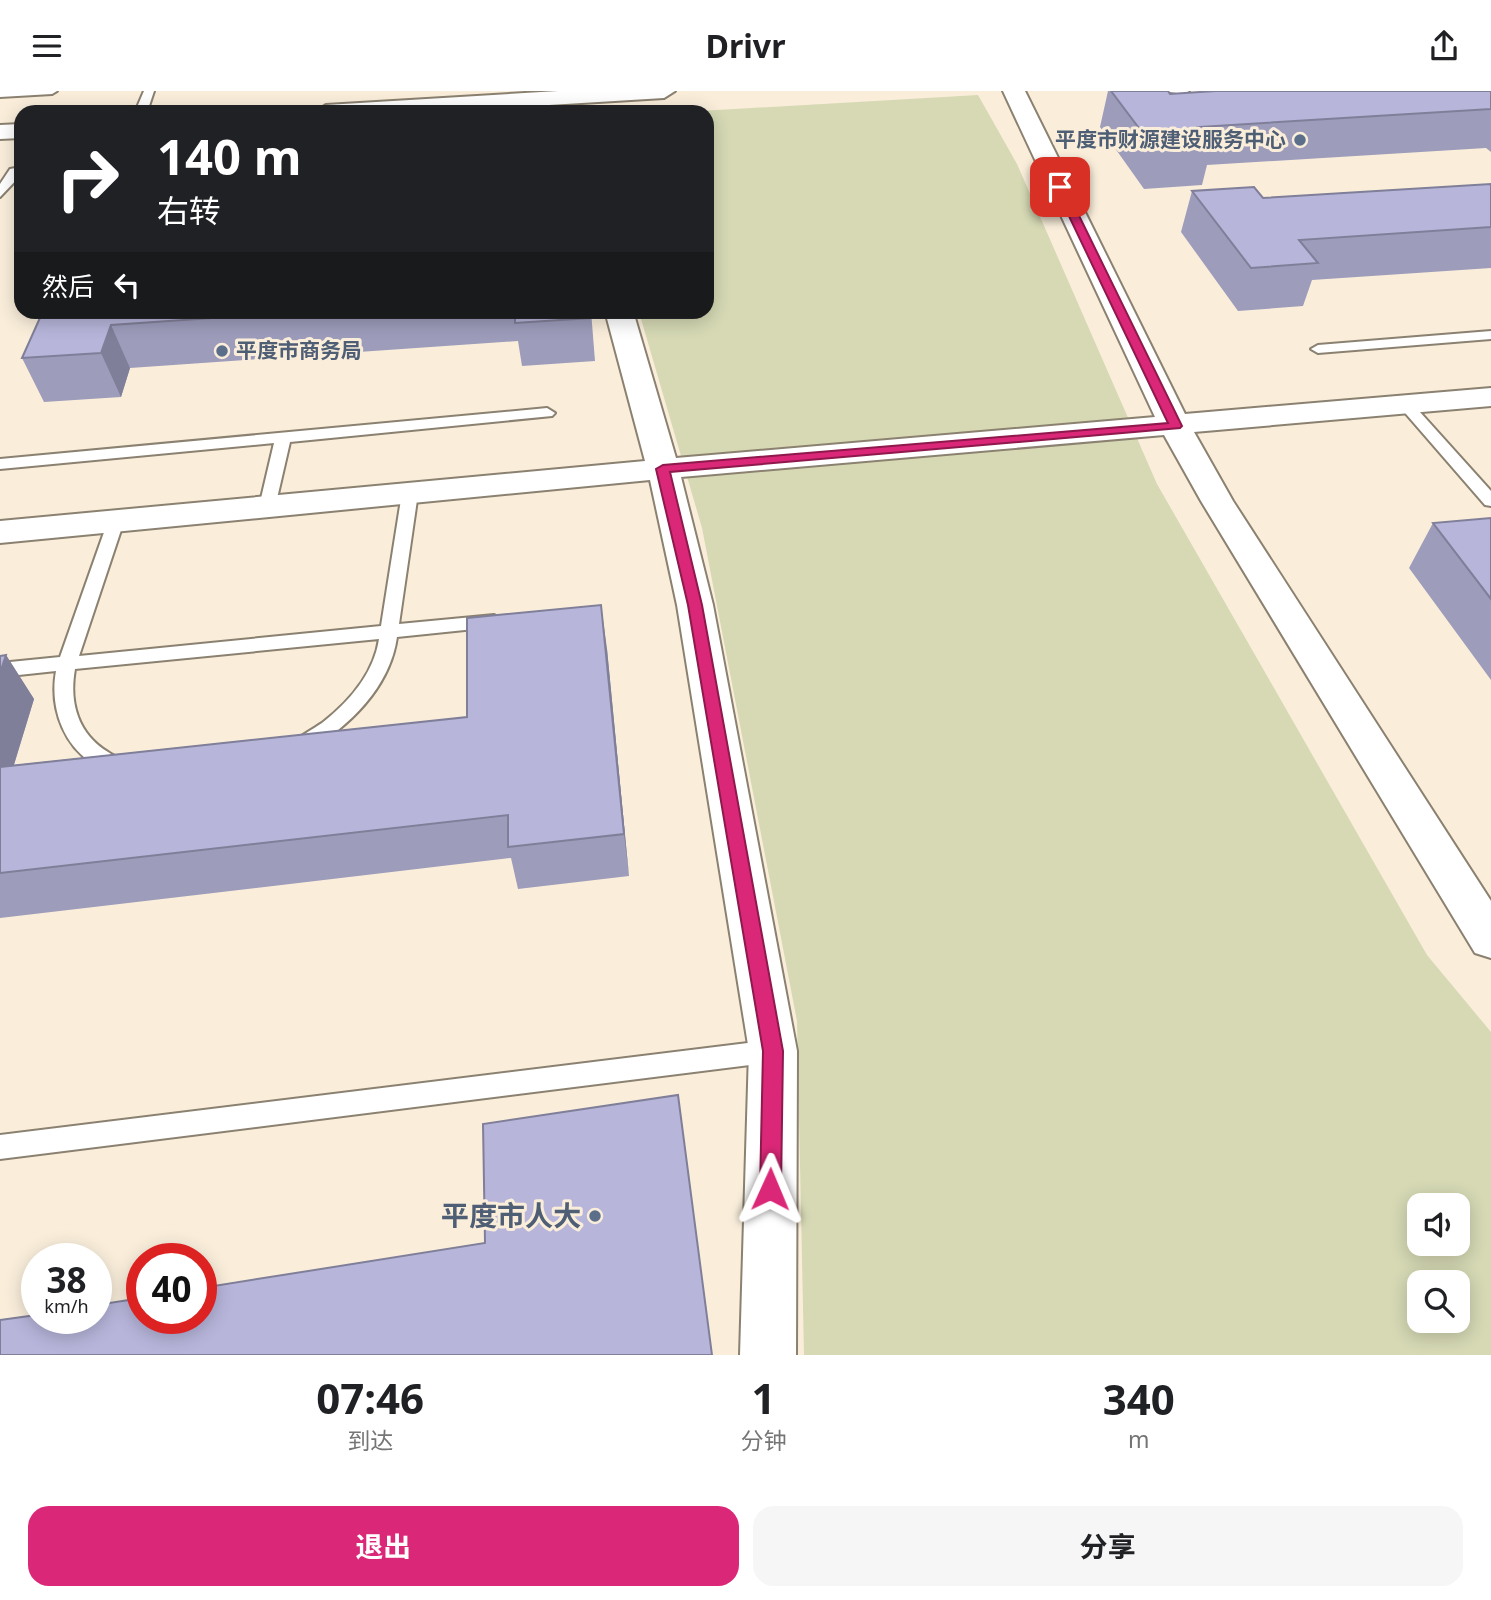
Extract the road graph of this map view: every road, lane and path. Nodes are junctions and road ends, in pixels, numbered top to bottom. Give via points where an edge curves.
1 (52, 91) edge
2 (664, 91) edge
3 (1014, 91) edge
4 (1184, 91) edge
5 (1169, 92) edge
6 (0, 94) edge
7 (1185, 104) edge
8 (553, 105) edge
9 (14, 172) edge
10 (0, 193) edge
11 (621, 319) edge
12 (1484, 335) edge
13 (1318, 349) dead end
14 (1491, 351) edge
15 (1491, 397) edge
16 (1405, 404) junction
17 (547, 414) dead end
18 (1175, 426) junction
19 (283, 438) junction
20 (0, 464) edge
21 (663, 469) junction
22 (410, 493) junction
23 (1491, 501) edge
24 (267, 507) junction
25 (116, 521) junction
26 (0, 532) edge
27 (508, 620) edge
28 (387, 632) junction
29 (67, 663) junction
30 (0, 670) edge
31 (286, 754) edge
32 (141, 773) edge
33 (1491, 939) edge
34 (773, 1051) junction
35 (0, 1147) edge
36 (768, 1355) edge

1 - 6 lane
2 - 8 street
3 - 18 street
4 - 5 lane
5 - 7 lane
9 - 10 lane
11 - 21 street
12 - 13 lane
12 - 14 lane
15 - 16 street
16 - 18 street
16 - 23 lane
17 - 19 lane
18 - 21 street
18 - 33 street via 1217,501
19 - 20 lane
19 - 24 lane
21 - 22 street
21 - 34 street via 695,605
22 - 24 street
22 - 28 lane
24 - 25 street
25 - 26 street
25 - 29 lane
27 - 28 lane
28 - 29 lane
28 - 31 lane via 386,652 365,694 323,733
29 - 30 lane
29 - 32 lane via 62,703 78,739 105,760
34 - 35 lane
34 - 36 street

